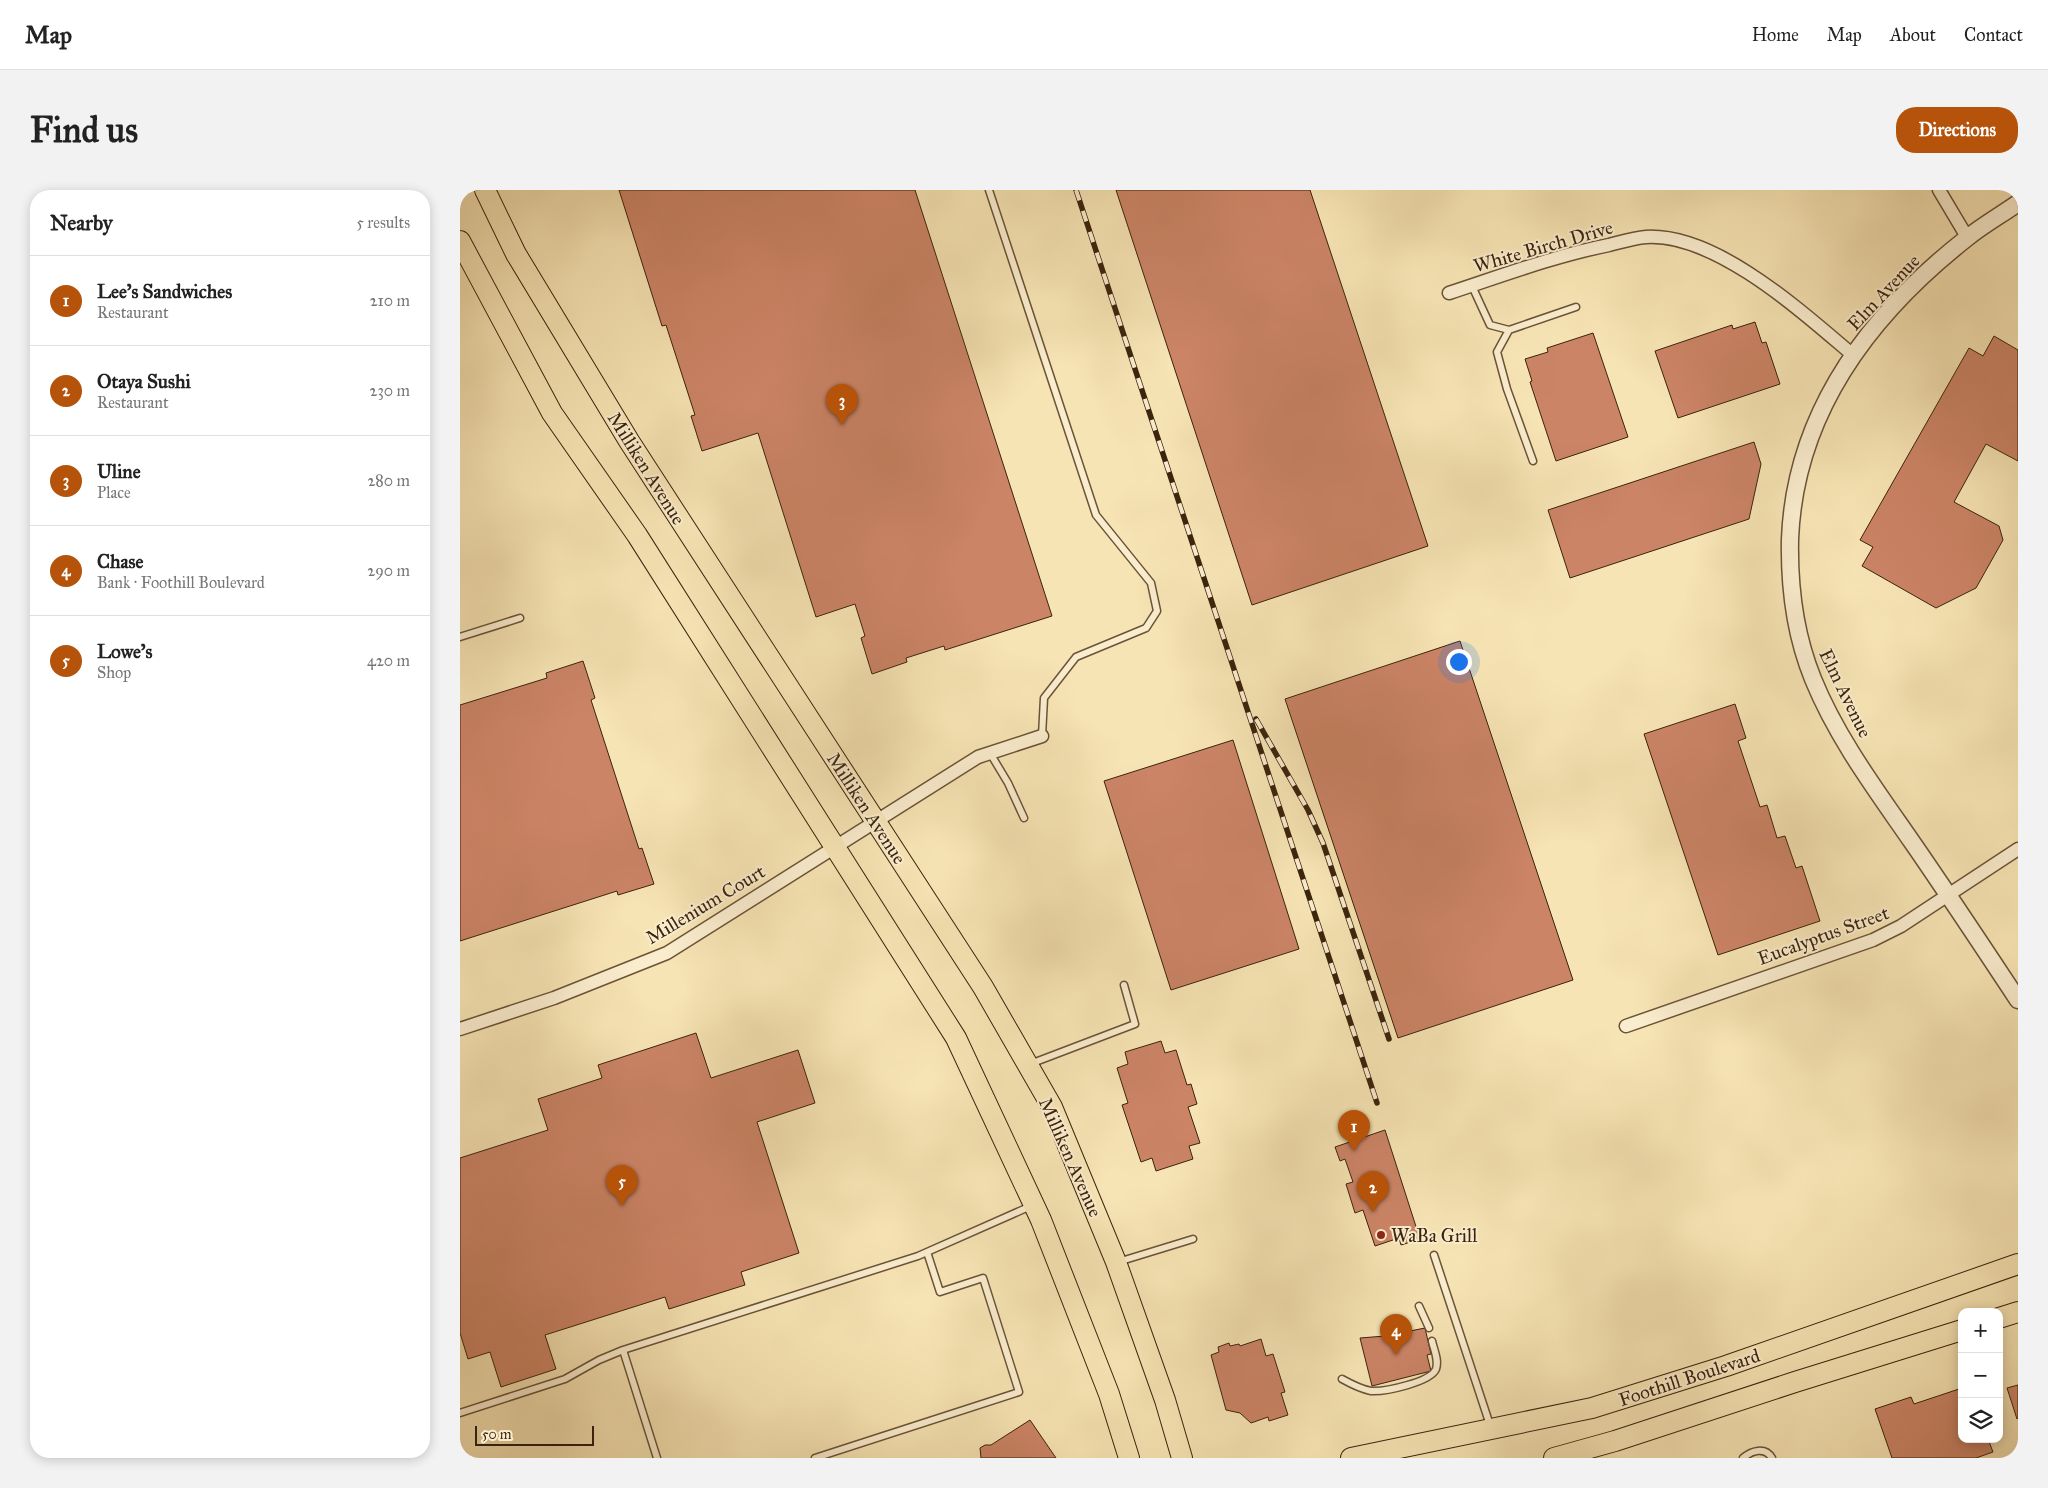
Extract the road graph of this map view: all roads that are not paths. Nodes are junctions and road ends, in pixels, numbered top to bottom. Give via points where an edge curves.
1 (485, 190) edge
2 (989, 190) edge
3 (1939, 190) edge
4 (2018, 203) edge
5 (1967, 238) junction
6 (460, 241) edge
7 (1472, 286) junction
8 (1449, 294) dead end
9 (1576, 308) dead end
10 (1509, 330) junction
11 (1853, 355) junction
12 (1533, 461) dead end
13 (520, 618) dead end
14 (460, 637) edge
15 (1042, 736) joint
16 (990, 753) junction
17 (1024, 818) dead end
18 (875, 820) junction
19 (833, 846) junction
20 (2018, 849) edge
21 (1948, 893) junction
22 (1124, 985) dead end
23 (2018, 1000) edge
24 (1626, 1026) dead end
25 (460, 1029) edge
26 (1028, 1065) junction
27 (1034, 1205) junction
28 (1194, 1239) dead end
29 (927, 1252) junction
30 (1434, 1255) dead end
31 (1116, 1262) junction
32 (2018, 1264) edge
33 (1419, 1306) dead end
34 (2018, 1312) edge
35 (2003, 1317) edge
36 (1429, 1328) dead end
37 (1958, 1331) edge
38 (1432, 1342) dead end
39 (623, 1350) junction
40 (1342, 1379) dead end
41 (460, 1413) edge
42 (1492, 1429) junction
43 (657, 1458) edge
44 (816, 1458) edge
45 (1130, 1458) edge
46 (1182, 1458) edge
47 (1351, 1458) edge
48 (1554, 1458) edge
49 (1743, 1458) edge
50 (1772, 1458) edge

1 - 18 main road, Milliken Avenue via 516,254 629,441
2 - 15 lane via 1096,515 1151,584 1158,611 1146,628 1076,657 1044,698
3 - 5 street
4 - 5 street, Elm Avenue
5 - 11 street, Elm Avenue via 1906,292
6 - 19 main road via 552,413 637,535
7 - 8 street, White Birch Drive
7 - 10 lane via 1490,325
7 - 11 street, White Birch Drive via 1582,250 1646,237 1682,242 1710,250 1751,275
9 - 10 lane
10 - 12 lane via 1496,352
11 - 21 street, Elm Avenue via 1834,382 1810,433 1796,485 1790,558 1795,613 1802,649 1828,710 1862,769
13 - 14 lane
15 - 16 street, Millenium Court
16 - 17 lane
16 - 18 street, Millenium Court via 978,757
18 - 19 street, Millenium Court
18 - 26 main road, Milliken Avenue via 983,987
19 - 25 street, Millenium Court via 667,953 554,998
19 - 27 main road via 956,1038
20 - 21 street, Eucalyptus Street
21 - 23 street, Elm Avenue
21 - 24 street, Eucalyptus Street via 1901,926 1872,940
22 - 26 lane via 1135,1024
26 - 31 main road, Milliken Avenue via 1052,1107
27 - 29 lane
27 - 45 main road via 1096,1359
28 - 31 lane
29 - 39 lane
29 - 44 lane via 940,1292 983,1278 1019,1392
30 - 42 lane
31 - 46 main road, Milliken Avenue
32 - 42 main road, Foothill Boulevard via 1666,1385 1592,1408
33 - 36 lane
34 - 35 main road
37 - 48 main road, Foothill Boulevard
38 - 40 lane via 1437,1359 1436,1370 1428,1378 1372,1391
39 - 41 lane via 564,1379
39 - 43 lane
42 - 47 main road, Foothill Boulevard
49 - 50 lane via 1760,1450

